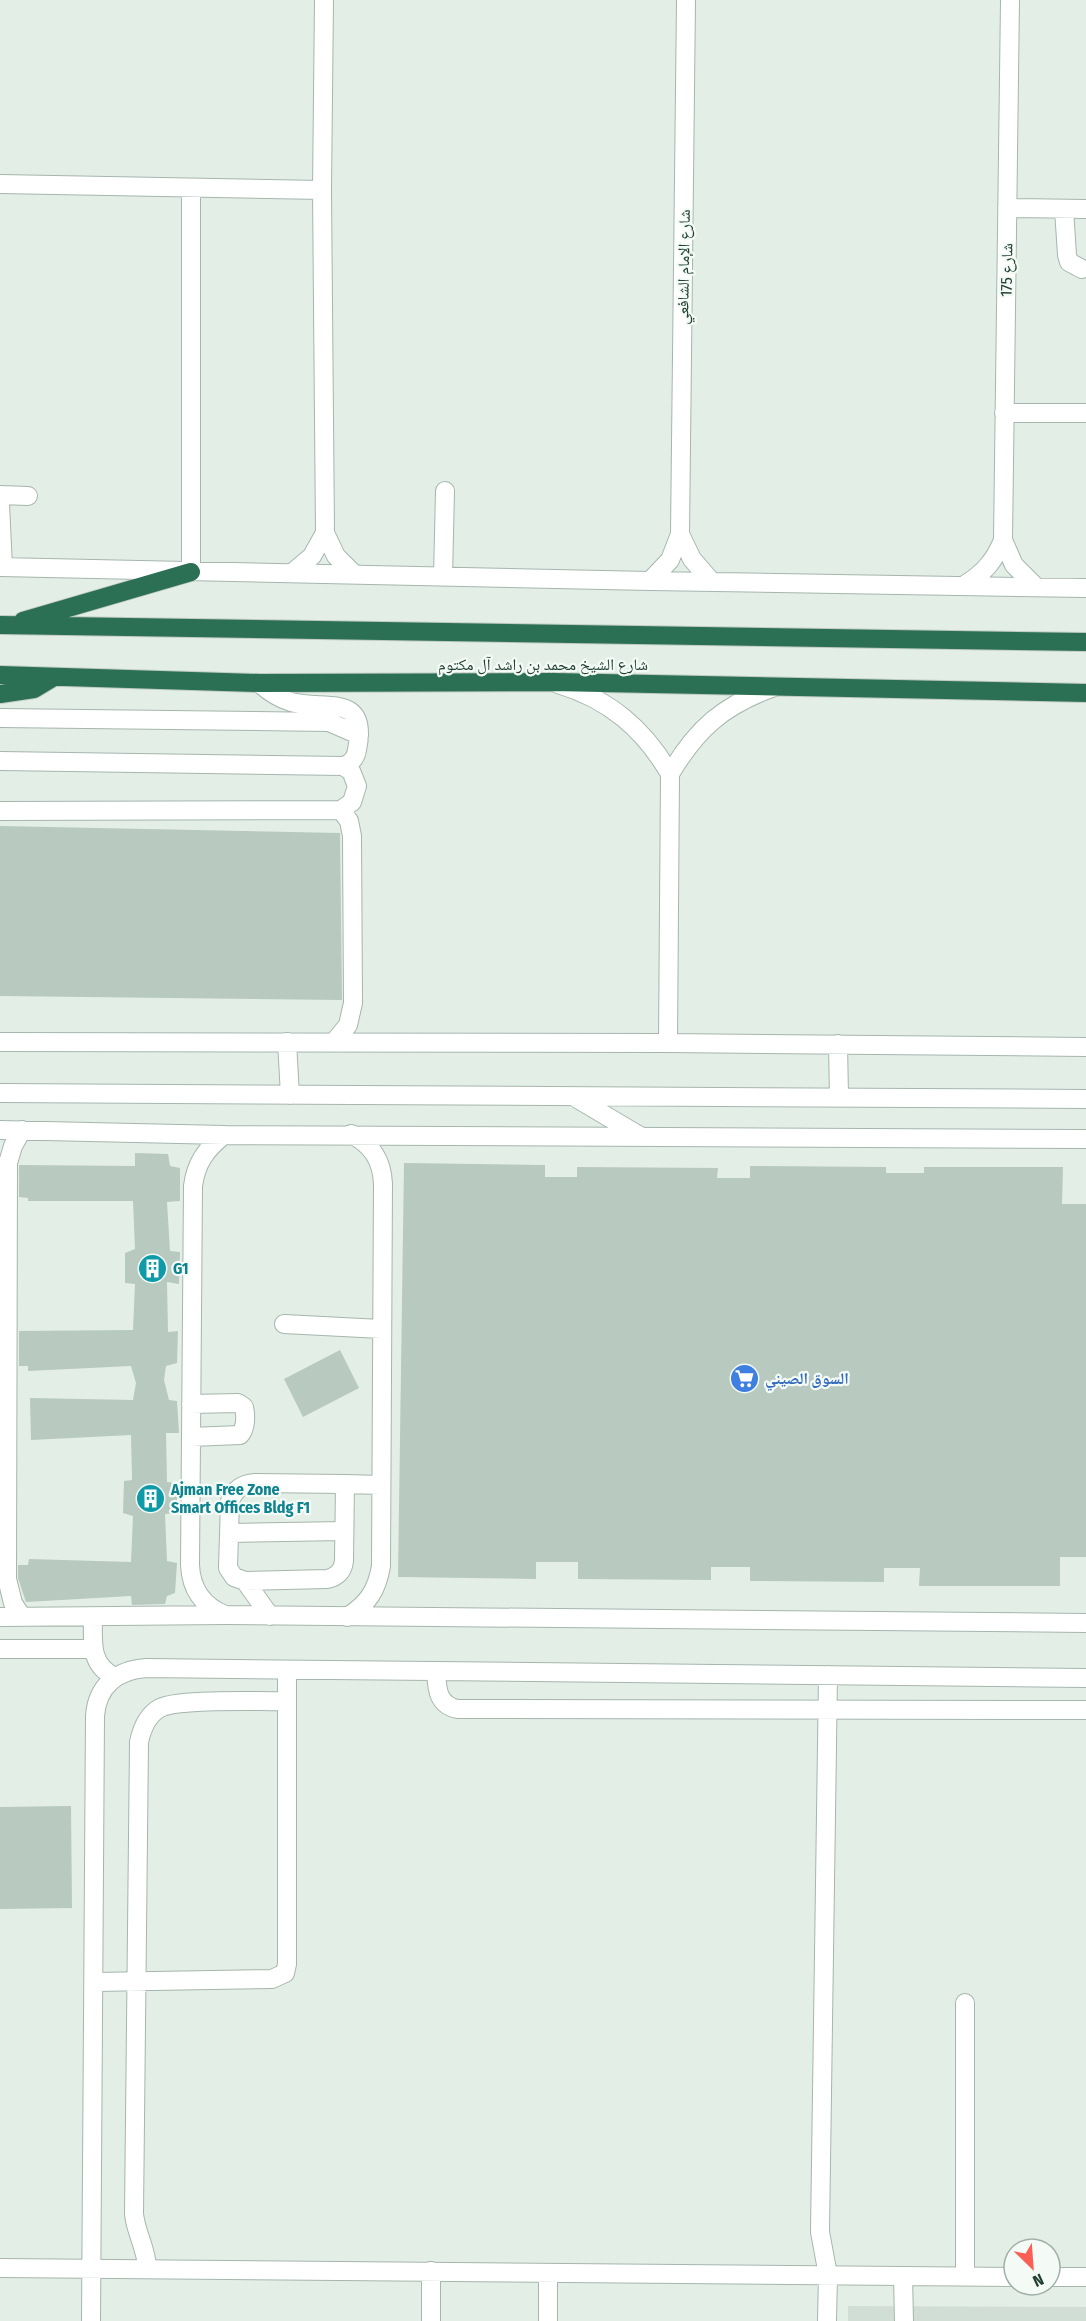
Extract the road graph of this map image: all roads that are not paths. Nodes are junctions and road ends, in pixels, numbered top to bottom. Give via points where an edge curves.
1 (324, 0) edge
2 (686, 0) edge
3 (1010, 0) edge
4 (0, 184) edge
5 (191, 188) junction
6 (322, 190) junction
7 (1007, 208) junction
8 (1064, 208) junction
9 (1086, 208) edge
10 (1082, 269) dead end
11 (1004, 412) junction
12 (1086, 413) edge
13 (445, 491) dead end
14 (0, 495) edge
15 (28, 496) dead end
16 (0, 504) edge
17 (325, 533) junction
18 (680, 534) junction
19 (1003, 540) junction
20 (2, 567) edge
21 (191, 572) junction
22 (292, 573) junction
23 (354, 574) junction
24 (443, 577) junction
25 (650, 581) junction
26 (711, 581) junction
27 (966, 584) junction
28 (1034, 585) junction
29 (1086, 588) edge
30 (3, 626) edge
31 (1086, 642) edge
32 (0, 675) edge
33 (55, 676) junction
34 (553, 682) junction
35 (259, 683) junction
36 (774, 687) junction
37 (1086, 693) edge
38 (0, 694) edge
39 (0, 718) edge
40 (359, 735) junction
41 (0, 761) edge
42 (343, 766) junction
43 (670, 774) junction
44 (341, 810) junction
45 (0, 811) edge
46 (0, 1042) edge
47 (287, 1042) junction
48 (333, 1042) junction
49 (668, 1043) junction
50 (838, 1044) junction
51 (1086, 1047) edge
52 (0, 1093) edge
53 (290, 1095) junction
54 (575, 1097) junction
55 (839, 1097) junction
56 (1086, 1099) edge
57 (0, 1130) edge
58 (22, 1130) junction
59 (351, 1134) junction
60 (224, 1135) junction
61 (640, 1136) junction
62 (1086, 1139) edge
63 (284, 1324) dead end
64 (381, 1329) junction
65 (191, 1404) junction
66 (191, 1437) junction
67 (345, 1484) junction
68 (381, 1485) junction
69 (344, 1532) junction
70 (229, 1533) junction
71 (245, 1581) junction
72 (226, 1615) junction
73 (270, 1616) junction
74 (0, 1617) edge
75 (22, 1617) junction
76 (93, 1617) junction
77 (347, 1617) junction
78 (1086, 1623) edge
79 (0, 1649) edge
80 (93, 1649) junction
81 (287, 1670) junction
82 (436, 1671) junction
83 (828, 1675) junction
84 (115, 1677) junction
85 (1086, 1678) edge
86 (287, 1701) junction
87 (828, 1710) junction
88 (1086, 1710) edge
89 (137, 1981) junction
90 (94, 1982) junction
91 (965, 2003) dead end
92 (0, 2268) edge
93 (91, 2268) junction
94 (147, 2269) junction
95 (431, 2271) junction
96 (548, 2273) junction
97 (828, 2275) junction
98 (903, 2276) junction
99 (965, 2276) junction
100 (1002, 2277) edge
101 (1062, 2277) edge
102 (1086, 2277) edge
103 (91, 2321) edge
104 (431, 2321) edge
105 (548, 2321) edge
106 (827, 2321) edge
107 (904, 2321) edge

1 - 6 street
2 - 18 street, شارع الإمام الشافعي
3 - 7 street, شارع 175
4 - 5 street
5 - 6 street
5 - 21 street
6 - 17 street
7 - 8 street
7 - 11 street, شارع 175
8 - 9 street
8 - 10 street via 1067,255 1069,261
11 - 12 street
11 - 19 street, شارع 175
13 - 24 street
14 - 15 street
16 - 20 street
17 - 22 street via 312,556
17 - 23 street via 336,556
18 - 25 street, شارع الإمام الشافعي via 670,560
18 - 26 street, شارع الإمام الشافعي via 692,559
19 - 27 street, شارع 175 via 989,566
19 - 28 street, شارع 175 via 1014,566
20 - 21 street
21 - 22 street
21 - 30 highway
22 - 23 street
23 - 24 street
24 - 25 street
25 - 26 street
26 - 27 street
27 - 28 street
28 - 29 street
30 - 31 highway, شارع الشيخ محمد بن راشد آل مكتوم
32 - 33 highway, شارع الشيخ محمد بن راشد آل مكتوم
33 - 35 highway, شارع الشيخ محمد بن راشد آل مكتوم
33 - 38 highway via 34,689
34 - 35 highway, شارع الشيخ محمد بن راشد آل مكتوم
34 - 36 highway, شارع الشيخ محمد بن راشد آل مكتوم
34 - 43 street via 593,697 622,715 641,732
35 - 40 street via 291,702 348,708 358,719
36 - 37 highway, شارع الشيخ محمد بن راشد آل مكتوم
36 - 43 street via 748,696 702,728
39 - 40 street via 330,722
40 - 42 street via 356,755
41 - 42 street
42 - 44 street via 351,771 357,786 352,802
43 - 49 street
44 - 45 street
44 - 48 street via 349,821 352,836 353,1003 348,1025
46 - 47 street
47 - 48 street
47 - 53 street
48 - 49 street
49 - 50 street
50 - 51 street
50 - 55 street
52 - 53 street
53 - 54 street
54 - 55 street
54 - 61 street
55 - 56 street
57 - 58 street
58 - 60 street
58 - 75 street via 8,1163 7,1579 13,1603
59 - 60 street
59 - 61 street
59 - 64 street via 368,1145 383,1173
60 - 65 street via 202,1157 194,1174
61 - 62 street
63 - 64 street
64 - 68 street
65 - 66 street
65 - 66 street via 238,1403 245,1412 240,1435
66 - 72 street via 190,1576 207,1605
67 - 68 street
67 - 69 street
67 - 70 street via 242,1486 230,1501
68 - 77 street via 379,1578 368,1601
69 - 70 street
69 - 71 street via 343,1566 332,1578
70 - 71 street via 228,1568 234,1577
71 - 73 street
72 - 73 street
72 - 76 street
73 - 77 street
74 - 75 street
75 - 76 street
76 - 80 street
77 - 78 street
79 - 80 street
80 - 84 street via 97,1663
81 - 82 street
81 - 84 street via 146,1668
81 - 86 street
82 - 83 street
82 - 87 street via 442,1701 458,1709
83 - 85 street
83 - 87 street
84 - 90 street via 103,1688 96,1706
86 - 89 street via 171,1704 145,1722 139,1742
86 - 89 street via 285,1973 272,1979
87 - 88 street
87 - 97 street via 820,2232
89 - 90 street
89 - 94 street via 134,2214
90 - 93 street
91 - 99 street
92 - 93 street
93 - 94 street
93 - 103 street
94 - 95 street
95 - 96 street
95 - 104 street
96 - 97 street
96 - 105 street
97 - 98 street
97 - 106 street
98 - 99 street
98 - 107 street
99 - 100 street
101 - 102 street

